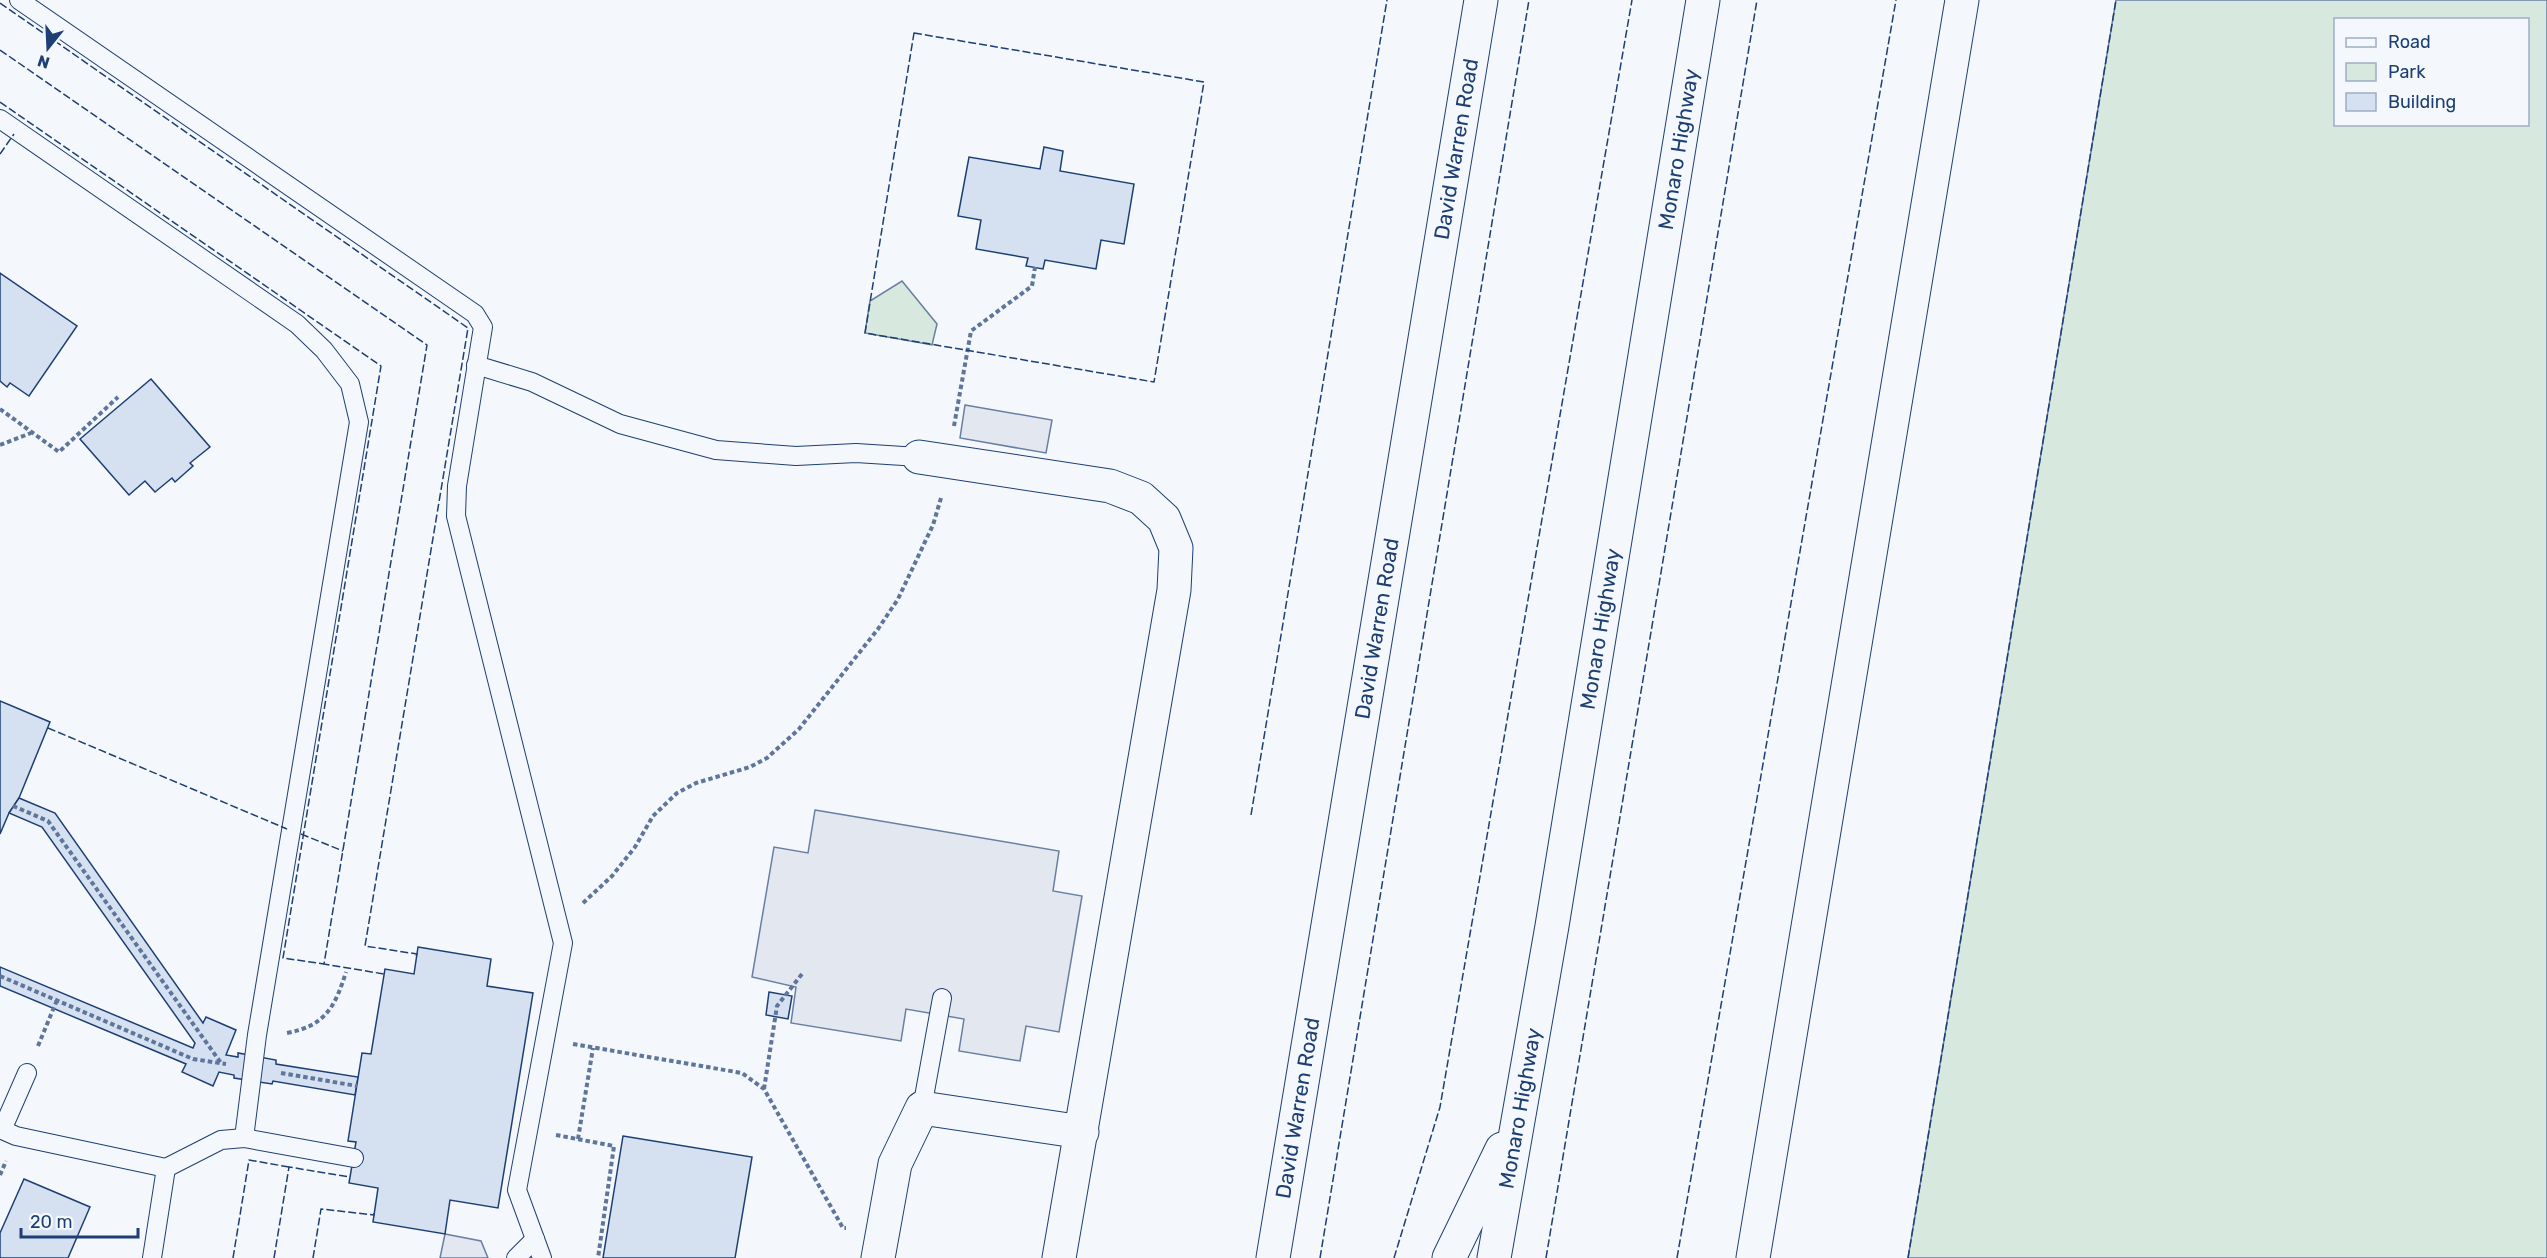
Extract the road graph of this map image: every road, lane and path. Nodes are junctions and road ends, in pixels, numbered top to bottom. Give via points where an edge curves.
1 (19, 0) edge
2 (1481, 0) edge
3 (1703, 0) edge
4 (1962, 0) edge
5 (0, 119) edge
6 (1035, 267) dead end
7 (476, 365) junction
8 (118, 397) dead end
9 (0, 410) edge
10 (32, 432) junction
11 (0, 446) edge
12 (934, 459) junction
13 (13, 806) dead end
14 (559, 927) junction
15 (346, 972) dead end
16 (802, 974) dead end
17 (0, 976) edge
18 (942, 998) dead end
19 (57, 1000) junction
20 (257, 1035) junction
21 (544, 1039) junction
22 (593, 1048) junction
23 (222, 1064) junction
24 (255, 1069) junction
25 (27, 1073) joint
26 (357, 1086) dead end
27 (764, 1089) junction
28 (922, 1107) junction
29 (1520, 1111) junction
30 (1, 1129) edge
31 (526, 1130) junction
32 (1082, 1132) junction
33 (244, 1138) junction
34 (578, 1139) junction
35 (354, 1158) dead end
36 (166, 1168) junction
37 (535, 1239) junction
38 (880, 1246) edge
39 (152, 1258) edge
40 (516, 1258) edge
41 (542, 1258) edge
42 (598, 1258) edge
43 (1059, 1258) edge
44 (1273, 1258) edge
45 (1449, 1258) edge
46 (1494, 1258) edge
47 (1753, 1258) edge

1 - 7 lane via 475,314 483,327
2 - 44 main road, David Warren Road
3 - 29 main road, Monaro Highway
4 - 47 main road
5 - 20 lane via 297,324 324,350 350,384 359,422
6 - 12 path via 1032,286 970,331
7 - 12 lane via 532,382 620,423 716,450
7 - 14 lane via 456,516
8 - 10 path via 58,452
9 - 10 path
10 - 11 path
12 - 14 path via 933,525 898,599 799,729 767,758 696,783 663,804 612,876
12 - 32 main road via 1110,486 1141,498 1164,519 1176,548 1173,590
13 - 23 path via 48,821
14 - 21 lane via 563,943
15 - 20 path via 339,996 325,1016 309,1029
16 - 27 path via 777,1006
17 - 19 path
18 - 28 lane
19 - 23 path via 193,1059
19 - 25 path
20 - 24 lane
21 - 22 path
21 - 31 lane
22 - 27 path via 742,1073
22 - 34 path
23 - 24 path
24 - 26 path
24 - 33 lane
25 - 30 lane
27 - 38 path via 843,1228
28 - 32 main road
28 - 38 main road via 896,1164
29 - 45 main road
29 - 46 main road, Monaro Highway
30 - 36 lane via 16,1136
31 - 34 path
31 - 37 lane via 517,1190
32 - 43 main road
33 - 35 lane
33 - 36 lane via 221,1140
34 - 42 path via 614,1146
36 - 39 lane
37 - 40 lane
37 - 41 lane

